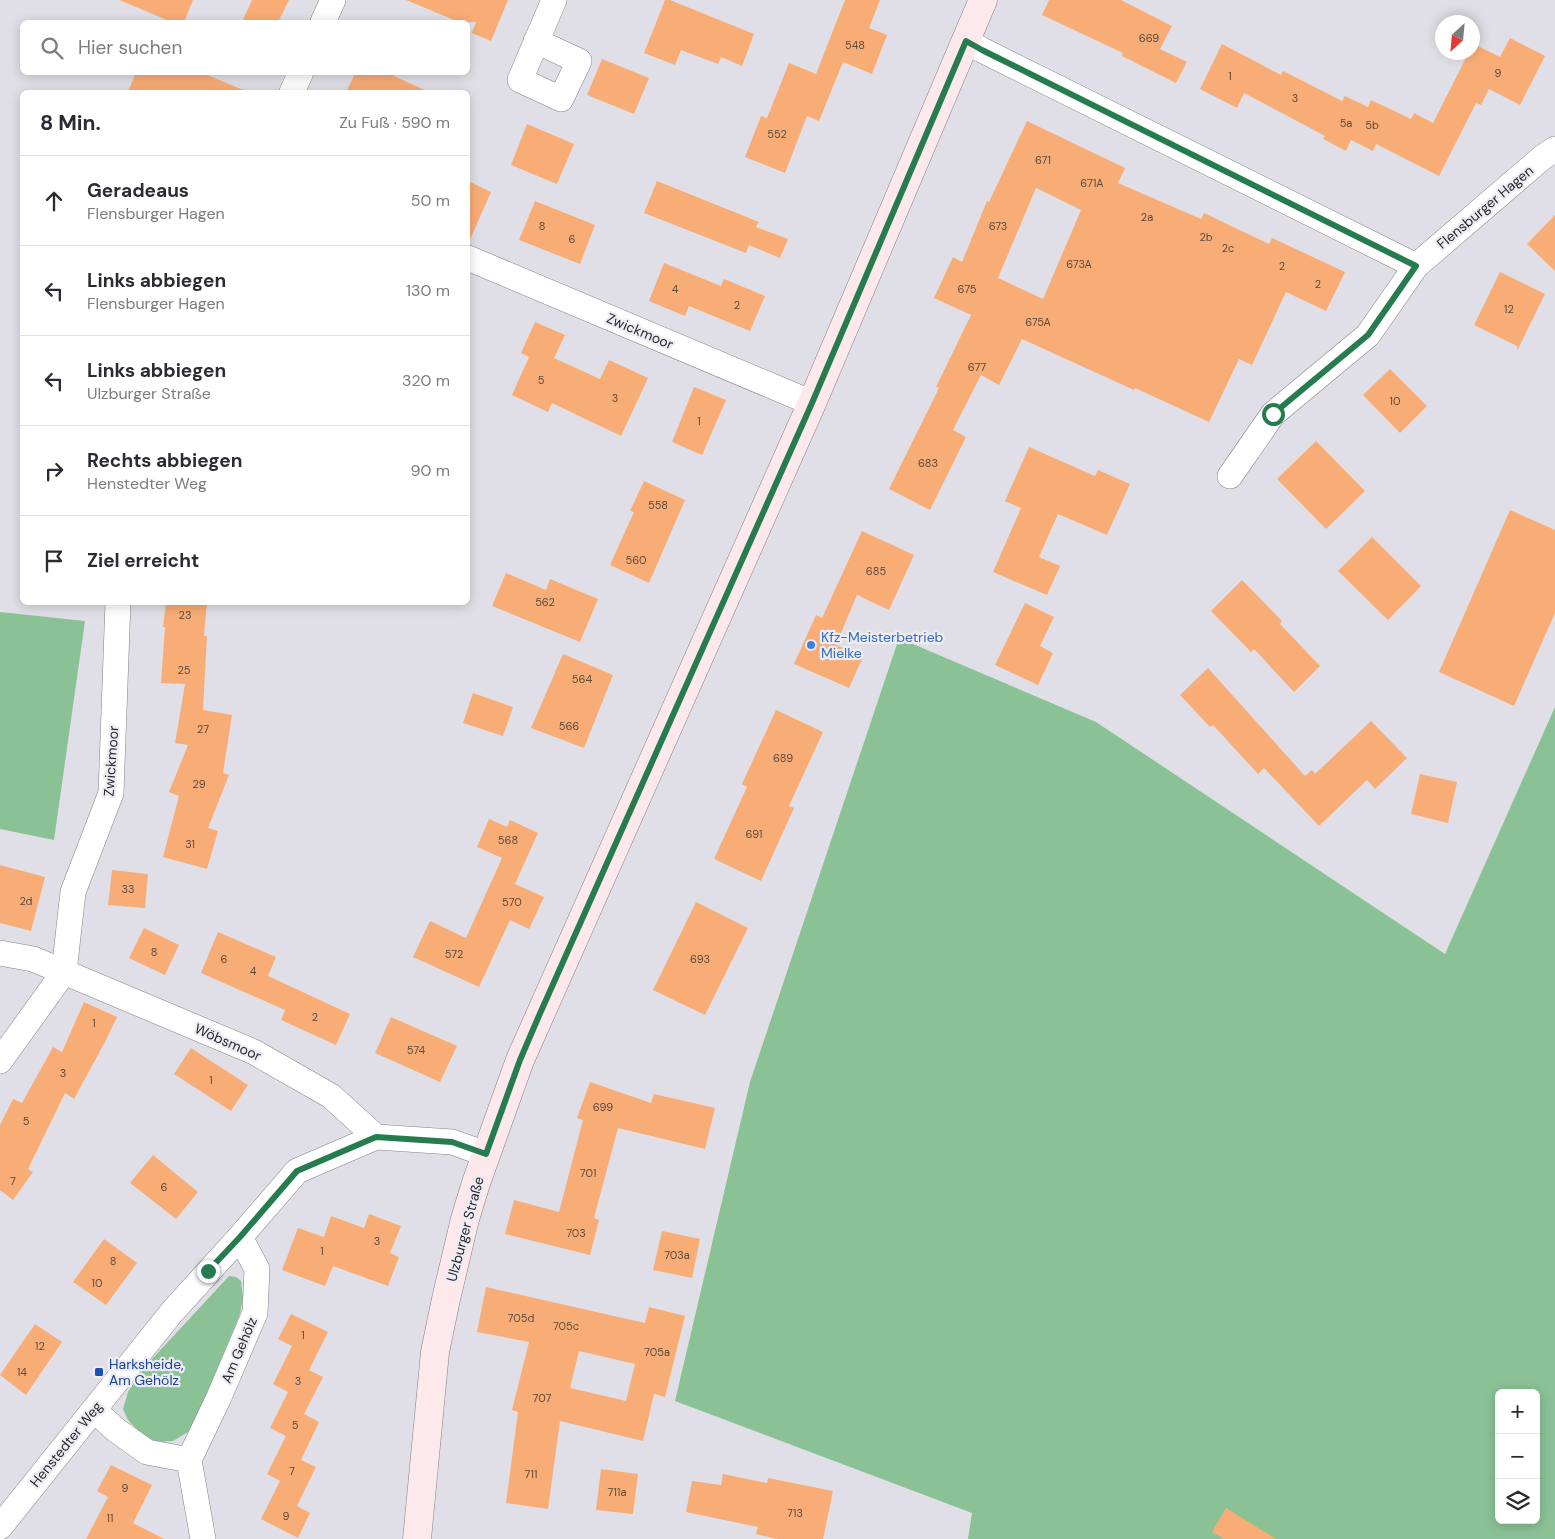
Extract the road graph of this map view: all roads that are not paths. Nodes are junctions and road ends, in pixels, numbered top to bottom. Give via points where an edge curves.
1 (333, 0) edge
2 (554, 0) edge
3 (983, 0) edge
4 (324, 20) edge
5 (536, 41) dead end
6 (966, 41) junction
7 (300, 75) edge
8 (293, 90) edge
9 (1555, 149) edge
10 (470, 259) edge
11 (1416, 266) junction
12 (812, 403) junction
13 (1230, 476) dead end
14 (118, 605) edge
15 (0, 953) edge
16 (64, 972) junction
17 (0, 1061) edge
18 (376, 1137) junction
19 (486, 1154) junction
20 (240, 1237) junction
21 (94, 1410) junction
22 (190, 1460) junction
23 (0, 1527) edge
24 (203, 1539) edge
25 (417, 1539) edge

1 - 4 street
2 - 5 street
3 - 6 main road, Ulzburger Straße
6 - 11 street
6 - 12 main road, Ulzburger Straße
7 - 8 street
9 - 11 street, Flensburger Hagen
10 - 12 street, Zwickmoor
11 - 13 street, Flensburger Hagen via 1368,335 1273,414
12 - 19 main road, Ulzburger Straße via 538,1018
14 - 16 street, Zwickmoor via 111,793 73,892
15 - 16 street, Wöbsmoor via 32,959
16 - 17 street
16 - 18 street, Wöbsmoor via 254,1052 331,1096
18 - 19 street, Henstedter Weg via 452,1142
18 - 20 street, Henstedter Weg via 297,1171
19 - 25 main road, Ulzburger Straße via 465,1219 435,1352
20 - 21 street, Henstedter Weg via 172,1312
20 - 22 street, Am Gehölz via 257,1269 256,1313
21 - 22 street via 147,1452
21 - 23 street, Henstedter Weg
22 - 24 street

